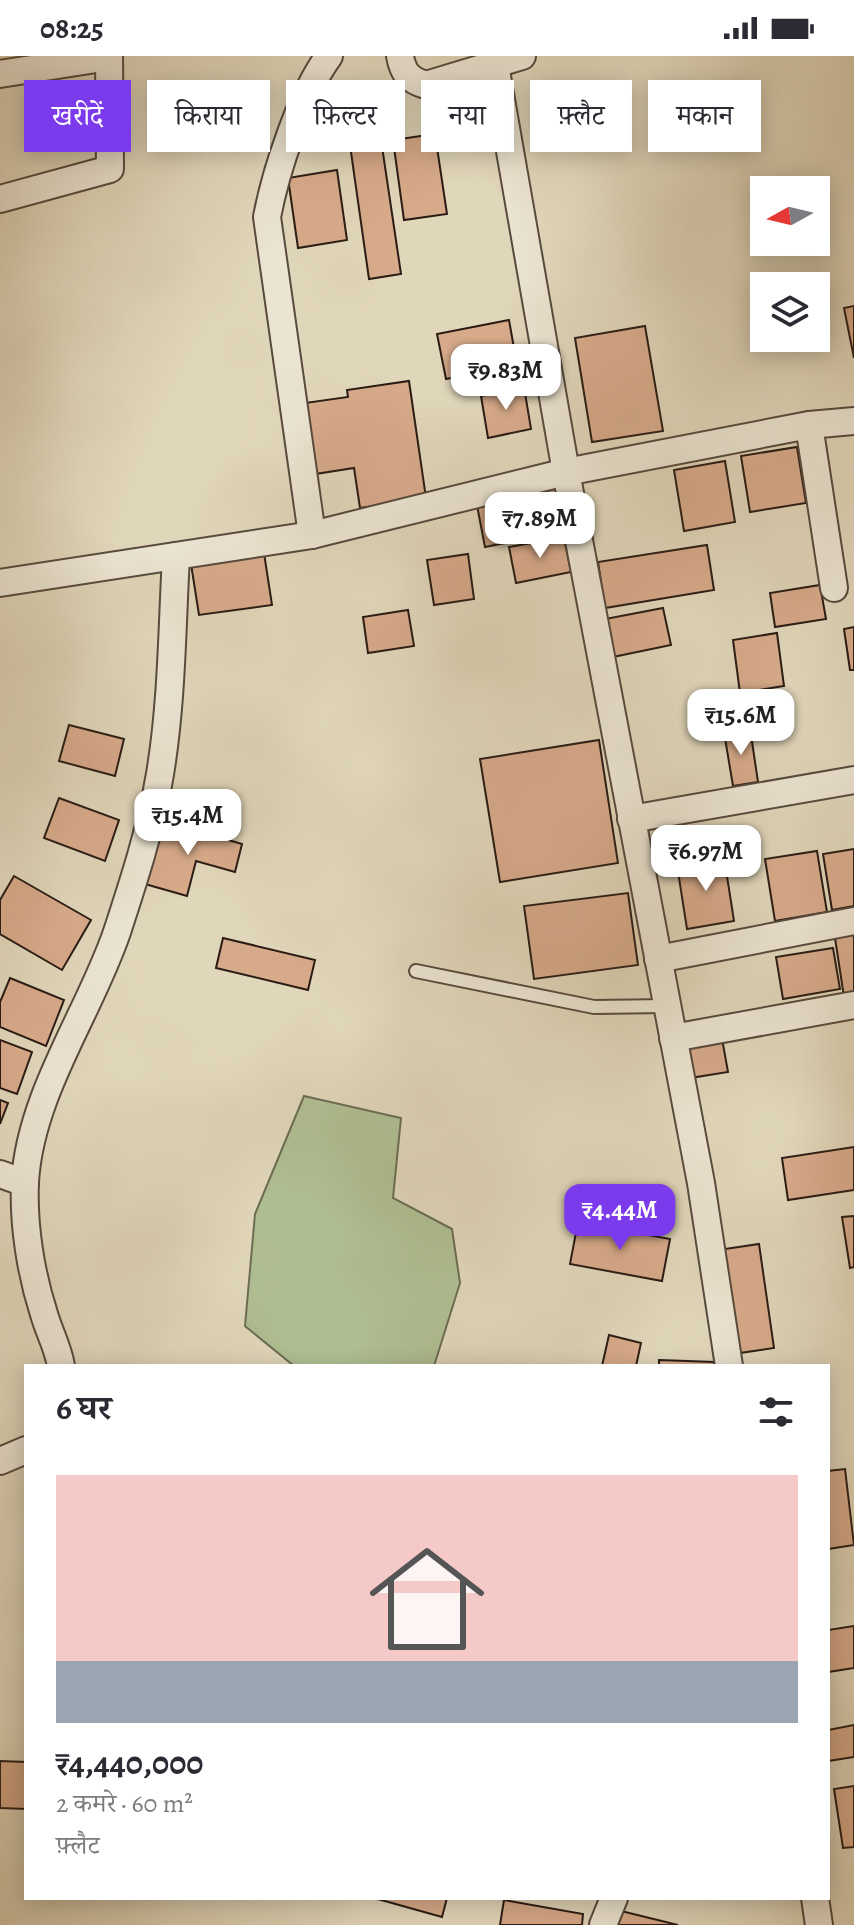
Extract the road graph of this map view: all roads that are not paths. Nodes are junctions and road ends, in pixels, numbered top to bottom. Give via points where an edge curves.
1 (329, 56) edge
2 (400, 56) edge
3 (522, 56) edge
4 (109, 57) edge
5 (495, 65) junction
6 (0, 74) edge
7 (0, 199) edge
8 (854, 421) edge
9 (809, 425) junction
10 (566, 472) junction
11 (312, 535) junction
12 (176, 556) junction
13 (0, 583) edge
14 (834, 588) dead end
15 (854, 780) edge
16 (631, 819) junction
17 (854, 921) edge
18 (658, 959) junction
19 (416, 971) dead end
20 (854, 1005) edge
21 (667, 1006) junction
22 (673, 1038) junction
23 (0, 1174) edge
24 (25, 1183) junction
25 (61, 1364) edge
26 (729, 1364) edge
27 (24, 1451) edge
28 (0, 1461) edge
29 (613, 1900) edge
30 (815, 1900) edge
31 (603, 1925) edge
32 (819, 1925) edge

1 - 11 street via 275,178 267,217
2 - 5 street via 411,81 426,85
3 - 5 street
4 - 6 street
4 - 7 street via 110,169
5 - 10 street
8 - 9 street
9 - 10 street
9 - 14 street
10 - 11 street
10 - 16 street
11 - 12 street
12 - 13 street
12 - 24 street via 160,777 115,937 55,1074
15 - 16 street
16 - 18 street
17 - 18 street
18 - 21 street
19 - 21 lane via 594,1007
20 - 22 street
21 - 22 street
22 - 26 street
23 - 24 street
24 - 25 street via 29,1246
27 - 28 street
29 - 31 street
30 - 32 street

